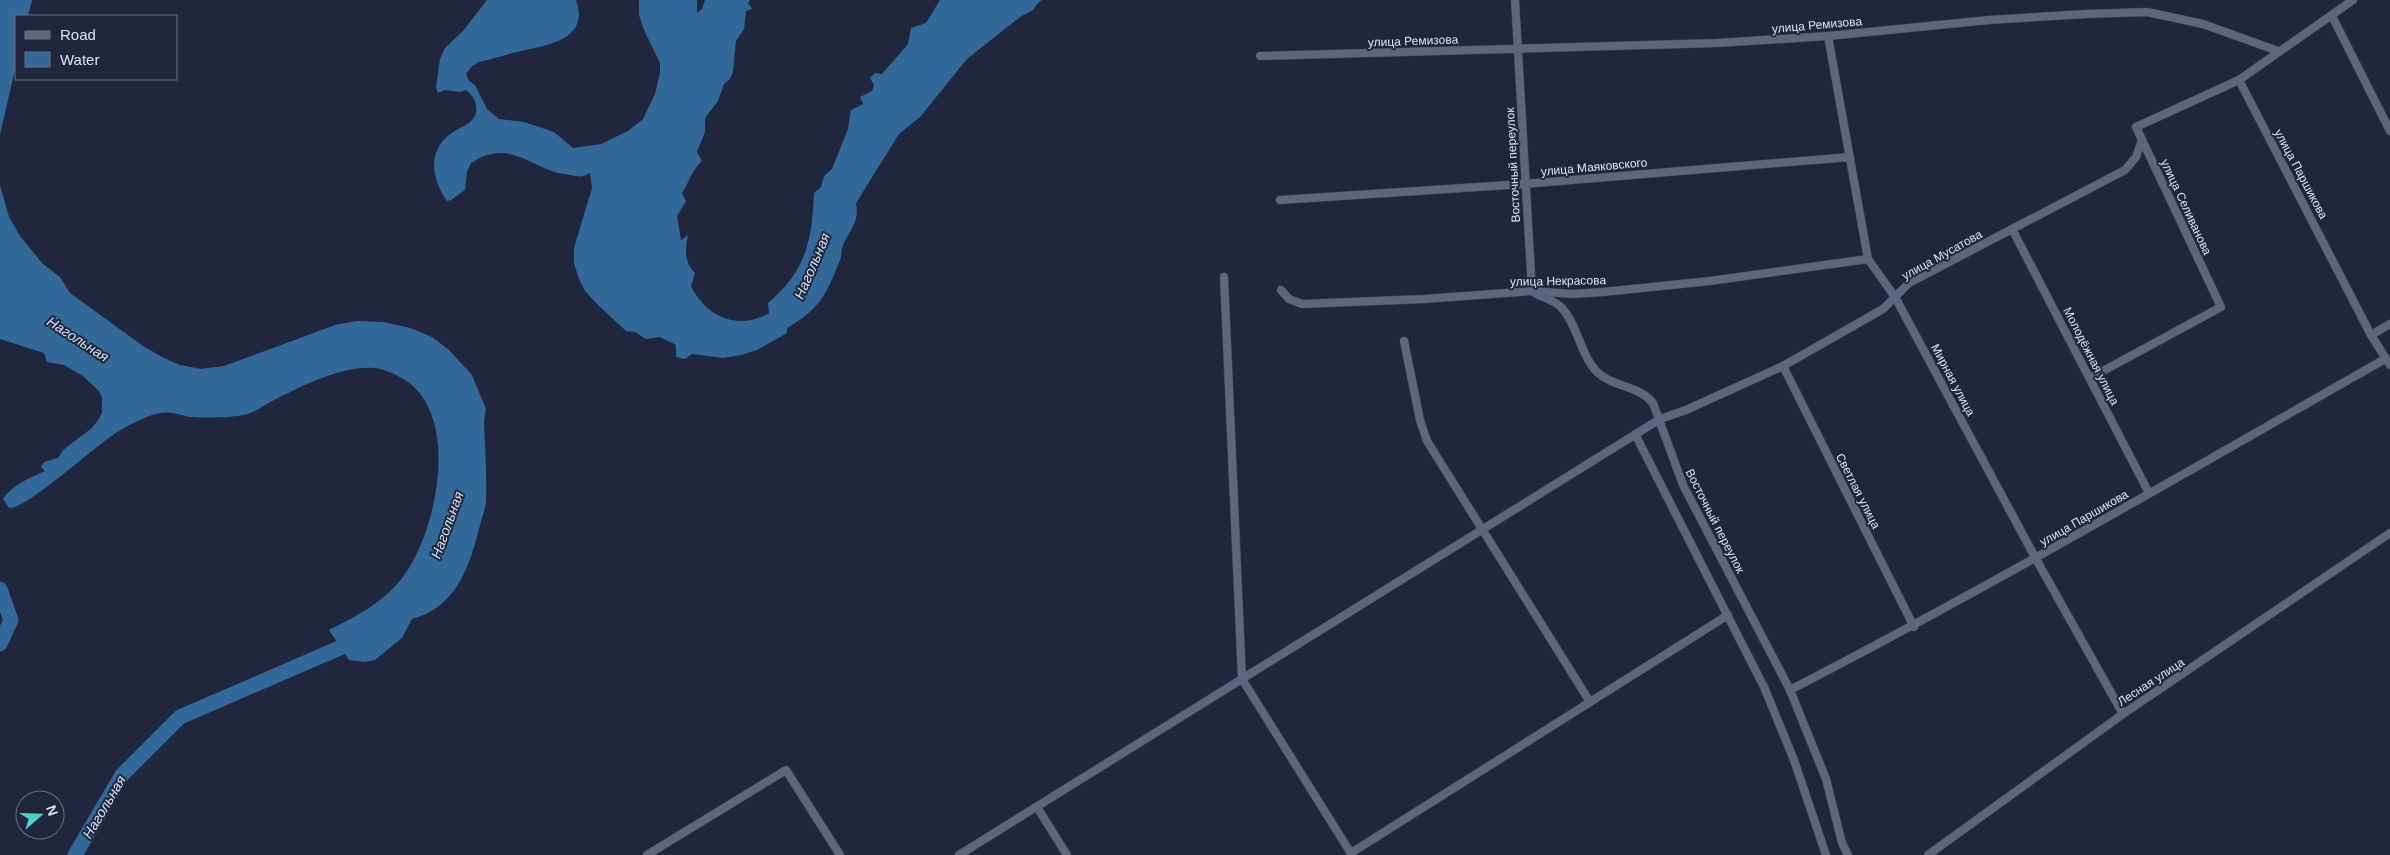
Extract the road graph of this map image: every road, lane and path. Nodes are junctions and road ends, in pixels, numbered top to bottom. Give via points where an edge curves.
1 (1515, 0) edge
2 (2353, 0) edge
3 (2332, 16) junction
4 (1828, 36) junction
5 (1520, 49) junction
6 (2278, 52) junction
7 (1260, 56) dead end
8 (2239, 80) junction
9 (2390, 131) edge
10 (2142, 140) junction
11 (1850, 157) junction
12 (1524, 184) junction
13 (1280, 200) dead end
14 (2012, 229) junction
15 (1868, 259) junction
16 (1224, 277) dead end
17 (1281, 290) dead end
18 (1532, 291) junction
19 (1895, 297) junction
20 (2390, 324) edge
21 (2372, 334) junction
22 (1404, 340) dead end
23 (2388, 362) edge
24 (1782, 366) junction
25 (2090, 378) junction
26 (1660, 418) junction
27 (1635, 434) junction
28 (2149, 493) junction
29 (1482, 529) junction
30 (2390, 533) edge
31 (2036, 559) junction
32 (1728, 615) junction
33 (1914, 627) junction
34 (1242, 679) junction
35 (1790, 690) junction
36 (1590, 702) junction
37 (2122, 714) junction
38 (1037, 806) junction
39 (1352, 854) edge
40 (647, 855) edge
41 (840, 855) edge
42 (959, 855) edge
43 (1068, 855) edge
44 (1826, 855) edge
45 (1848, 855) edge
46 (1928, 855) edge

1 - 5 street, Восточный переулок
2 - 3 street
3 - 6 street
3 - 9 street
4 - 5 street, улица Ремизова
4 - 6 street, улица Ремизова via 1989,20 2147,12 2203,24
4 - 11 street, Мирная улица
5 - 7 street, улица Ремизова
5 - 12 street, Восточный переулок
6 - 8 street
8 - 10 street via 2136,127
8 - 21 street, улица Паршикова
10 - 14 street, улица Мусатова via 2136,157 2125,170
10 - 25 street, улица Селиванова via 2221,308
11 - 12 street, улица Маяковского
11 - 15 street, Мирная улица
12 - 13 street, улица Маяковского
12 - 18 street, Восточный переулок
14 - 19 street, улица Мусатова via 1909,283
14 - 25 street, Молодёжная улица
15 - 18 street, улица Некрасова via 1603,292
15 - 19 street, Мирная улица
16 - 34 street
17 - 18 street, улица Некрасова via 1289,299 1302,304
18 - 26 street, Восточный переулок via 1561,306 1598,372 1645,393
19 - 24 street, улица Мусатова via 1883,310
19 - 31 street, Мирная улица
20 - 21 street
21 - 23 street, улица Паршикова
22 - 29 street via 1427,441
23 - 28 street, улица Паршикова
24 - 26 street, улица Мусатова via 1686,410
24 - 33 street, Светлая улица
25 - 28 street, Молодёжная улица
26 - 27 street, улица Мусатова
26 - 35 street, Восточный переулок via 1683,485
27 - 29 street, улица Мусатова
27 - 32 street
28 - 31 street, улица Паршикова
29 - 34 street, улица Мусатова
29 - 36 street
30 - 37 street, Лесная улица
31 - 33 street, улица Паршикова
31 - 37 street, Мирная улица
32 - 36 street
32 - 44 street via 1764,687 1794,760
33 - 35 street, улица Паршикова
34 - 38 street, улица Мусатова
34 - 39 street
35 - 45 street, Восточный переулок via 1826,779
36 - 39 street
37 - 46 street, Лесная улица
38 - 42 street, улица Мусатова
38 - 43 street
40 - 41 street via 786,770

